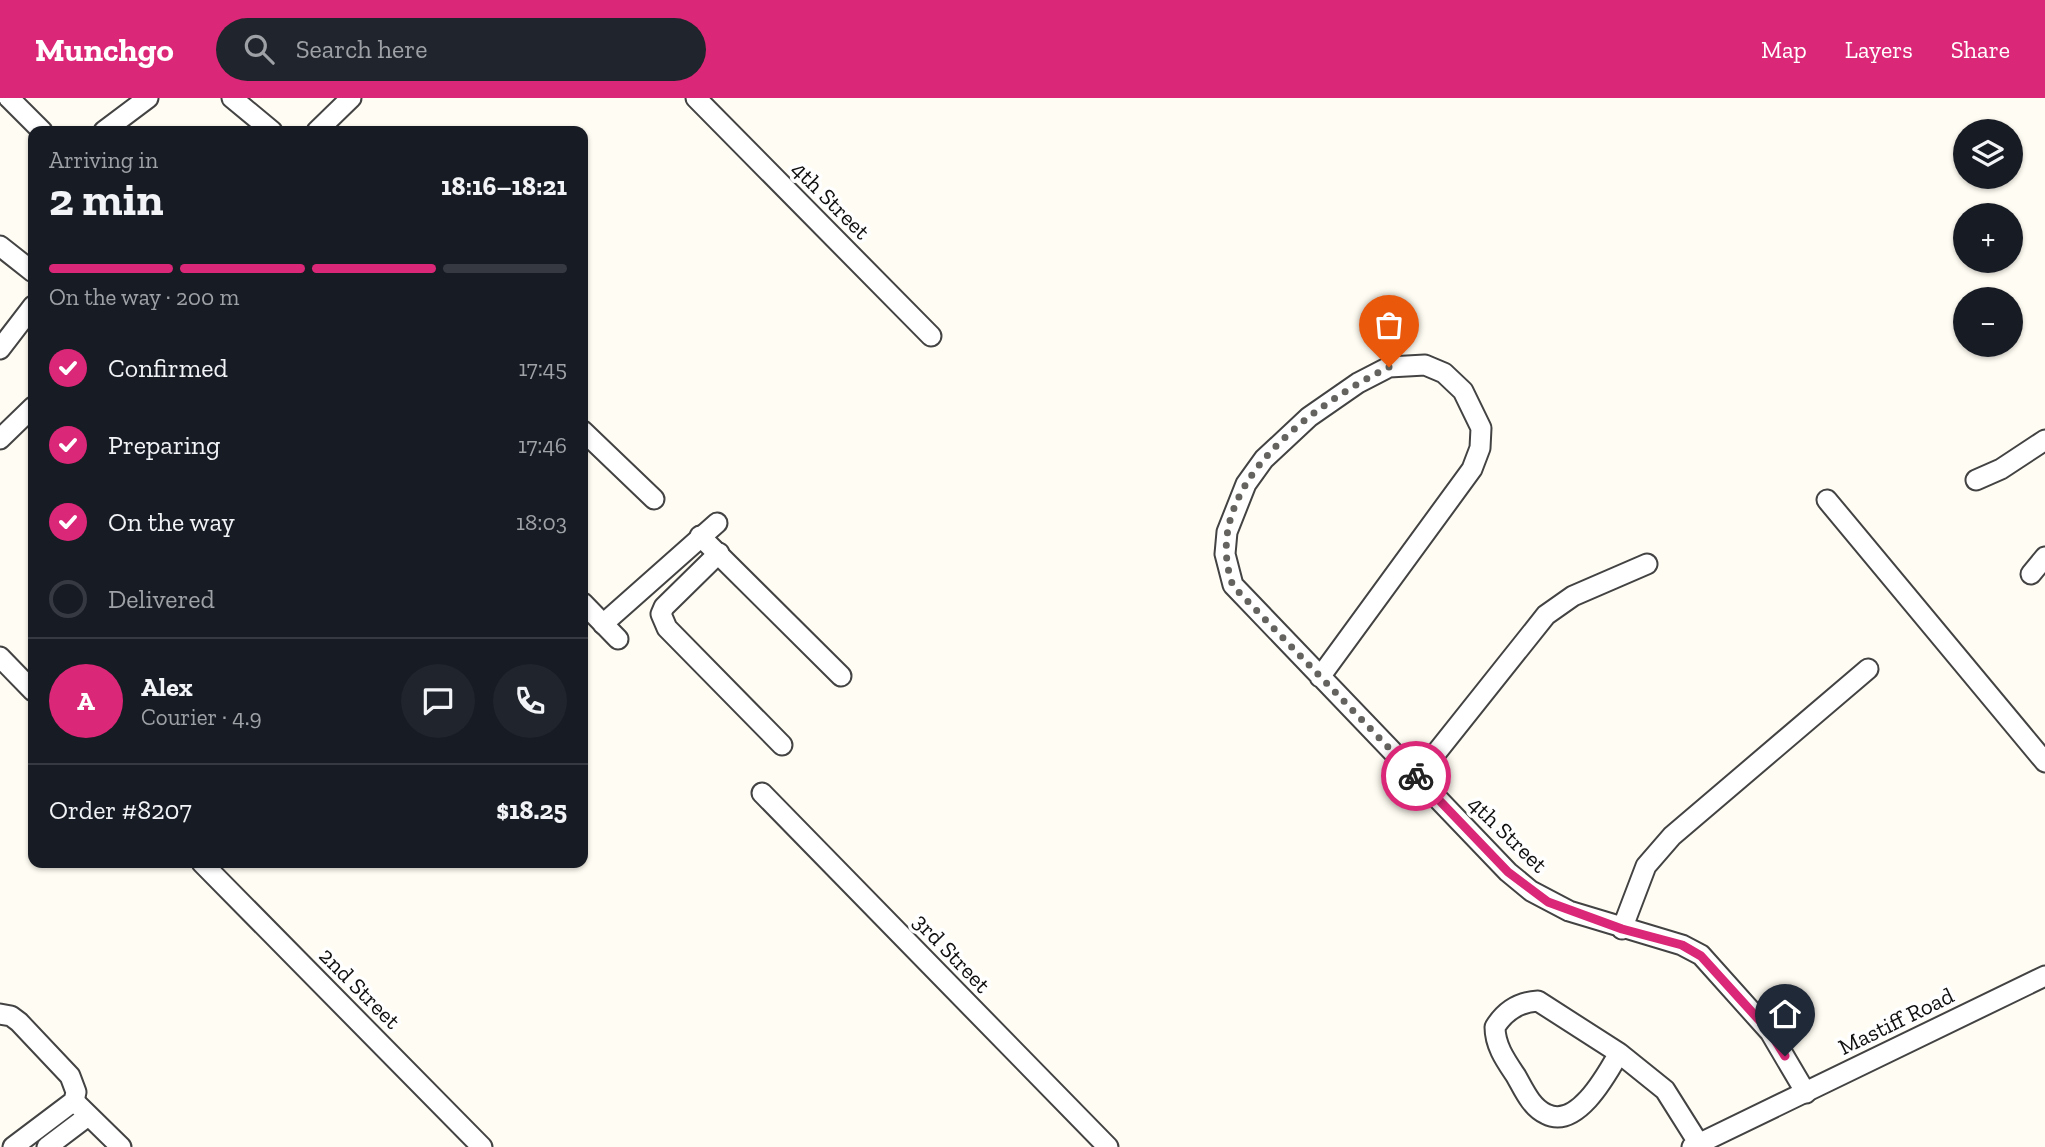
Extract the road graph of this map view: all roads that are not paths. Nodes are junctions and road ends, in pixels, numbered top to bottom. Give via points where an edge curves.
1 (9, 98) edge
2 (148, 98) edge
3 (232, 98) edge
4 (351, 98) edge
5 (696, 98) edge
6 (37, 126) edge
7 (111, 126) edge
8 (266, 126) edge
9 (322, 126) edge
10 (0, 246) edge
11 (28, 268) edge
12 (28, 313) edge
13 (931, 336) dead end
14 (0, 349) edge
15 (28, 412) edge
16 (588, 436) edge
17 (0, 439) edge
18 (2045, 440) edge
19 (1976, 480) dead end
20 (654, 499) dead end
21 (1827, 500) dead end
22 (717, 523) dead end
23 (700, 536) junction
24 (719, 553) junction
25 (2045, 557) edge
26 (1647, 564) dead end
27 (2031, 574) dead end
28 (588, 608) edge
29 (603, 624) junction
30 (618, 639) dead end
31 (0, 657) edge
32 (1868, 669) dead end
33 (841, 676) dead end
34 (1320, 677) junction
35 (28, 686) edge
36 (782, 744) dead end
37 (2045, 762) edge
38 (1417, 777) junction
39 (762, 793) dead end
40 (207, 868) edge
41 (1622, 929) junction
42 (2045, 976) edge
43 (0, 1014) edge
44 (1619, 1053) junction
45 (1806, 1093) junction
46 (74, 1101) junction
47 (88, 1116) junction
48 (1695, 1145) edge
49 (13, 1147) edge
50 (47, 1147) edge
51 (121, 1147) edge
52 (482, 1147) edge
53 (1108, 1147) edge

1 - 6 street
2 - 7 street
3 - 8 street
4 - 9 street
5 - 13 street, 4th Street
10 - 11 street
12 - 14 street
15 - 17 street
16 - 20 street
18 - 19 street
21 - 37 street
22 - 23 street
23 - 24 street
23 - 29 street
24 - 33 street
24 - 36 street via 664,607 662,618
25 - 27 street
26 - 38 street via 1573,596 1546,615
28 - 29 street
29 - 30 street
31 - 35 street
32 - 41 street via 1672,836 1646,866
34 - 34 street, 4th Street via 1472,469 1480,448 1481,428 1463,391 1444,373 1425,365 1389,367 1333,399 1283,439 1246,484 1235,507 1225,554 1233,586
34 - 38 street, 4th Street
38 - 41 street, 4th Street via 1531,891 1569,911
39 - 53 street, 3rd Street
40 - 52 street, 2nd Street
41 - 45 street, 4th Street via 1682,945 1701,956 1770,1032
42 - 45 street, Mastiff Road
43 - 46 street via 19,1022 70,1076
44 - 44 street via 1585,1103 1548,1116 1529,1099 1511,1069 1495,1038 1495,1027 1510,1010 1526,1001 1538,1001
44 - 48 street via 1665,1090
45 - 48 street, Mastiff Road
46 - 47 street
46 - 49 street
47 - 50 street
47 - 51 street

